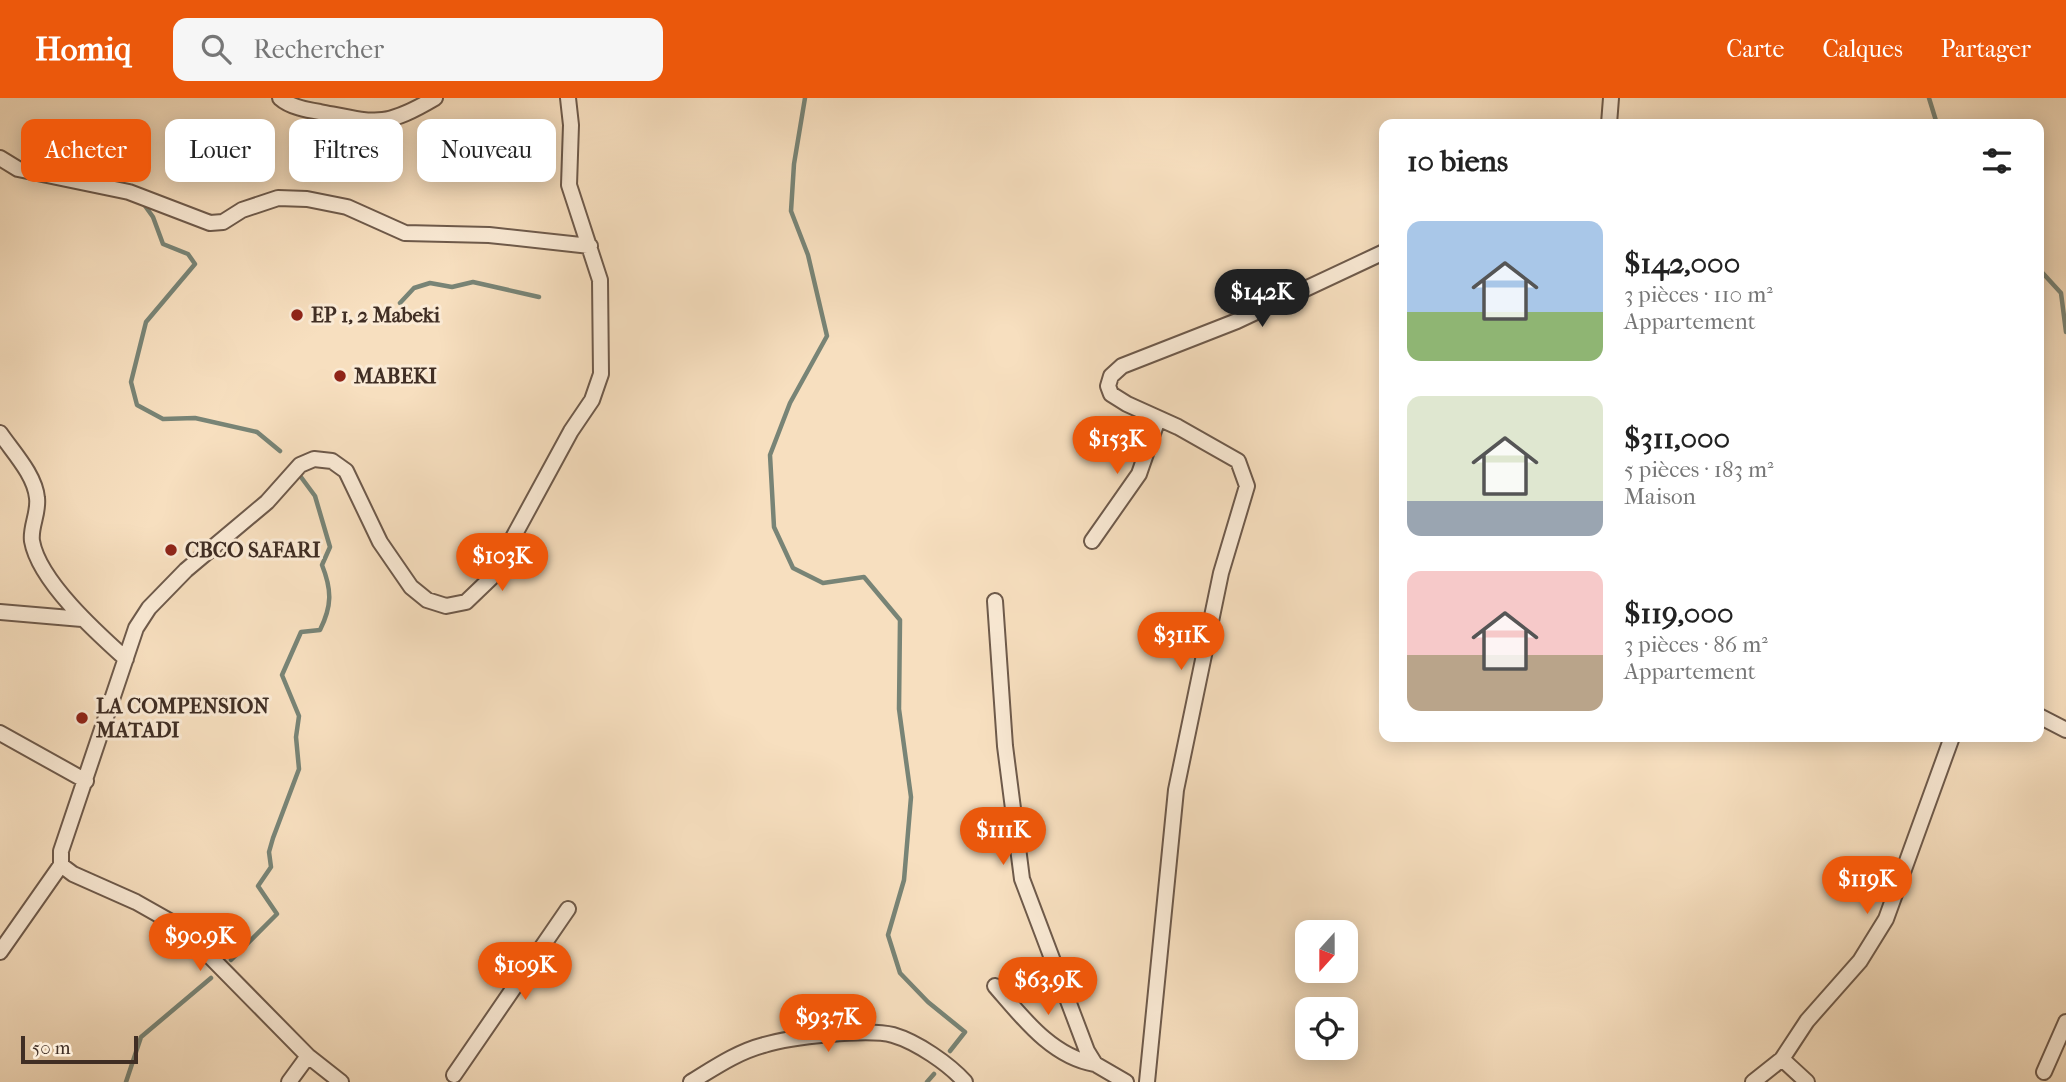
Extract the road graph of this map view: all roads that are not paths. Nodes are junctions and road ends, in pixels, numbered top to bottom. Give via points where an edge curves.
1 (279, 98) edge
2 (435, 98) edge
3 (568, 98) edge
4 (1611, 98) edge
5 (1609, 119) edge
6 (0, 158) edge
7 (590, 246) junction
8 (1379, 254) edge
9 (1158, 419) junction
10 (0, 433) edge
11 (1092, 541) dead end
12 (995, 601) dead end
13 (0, 612) edge
14 (82, 620) junction
15 (126, 659) junction
16 (2044, 719) edge
17 (2066, 730) edge
18 (0, 733) edge
19 (1951, 742) edge
20 (86, 781) junction
21 (61, 865) junction
22 (568, 909) dead end
23 (0, 952) edge
24 (995, 986) dead end
25 (2066, 1021) edge
26 (308, 1056) junction
27 (1782, 1059) junction
28 (1095, 1064) junction
29 (2044, 1072) dead end
30 (451, 1079) edge
31 (289, 1082) edge
32 (341, 1082) edge
33 (468, 1082) edge
34 (691, 1082) edge
35 (965, 1082) edge
36 (1126, 1082) edge
37 (1147, 1082) edge
38 (1753, 1082) edge
39 (1807, 1082) edge

1 - 2 street via 303,109 367,122 403,116
3 - 7 street via 569,185
4 - 5 street
6 - 7 street via 18,169 129,192 210,223 223,222 278,198 307,199 347,207 405,233 489,235
7 - 15 street via 600,281 601,374 592,400 491,578 466,602 446,606 427,600 411,587 380,542 346,471 332,461 314,459 300,465 267,502 161,594 136,628
8 - 9 street via 1237,321 1122,366 1111,376 1111,394
9 - 11 street via 1139,474
9 - 37 street via 1238,461 1247,486 1221,573 1176,790
10 - 14 street via 33,482 37,499 33,543 39,558
12 - 28 street via 1005,746 1022,879
13 - 14 street
14 - 15 street
15 - 20 street
16 - 17 street
18 - 20 street
19 - 27 street via 1886,919 1860,961 1807,1021
20 - 21 street via 61,851
21 - 23 street
21 - 26 street via 182,928
22 - 30 street
24 - 28 street via 1028,1024 1082,1062
25 - 29 street
26 - 31 street
26 - 32 street
27 - 38 street
27 - 39 street
28 - 36 street
30 - 33 street
34 - 35 street via 764,1044 874,1032 895,1035 956,1071

